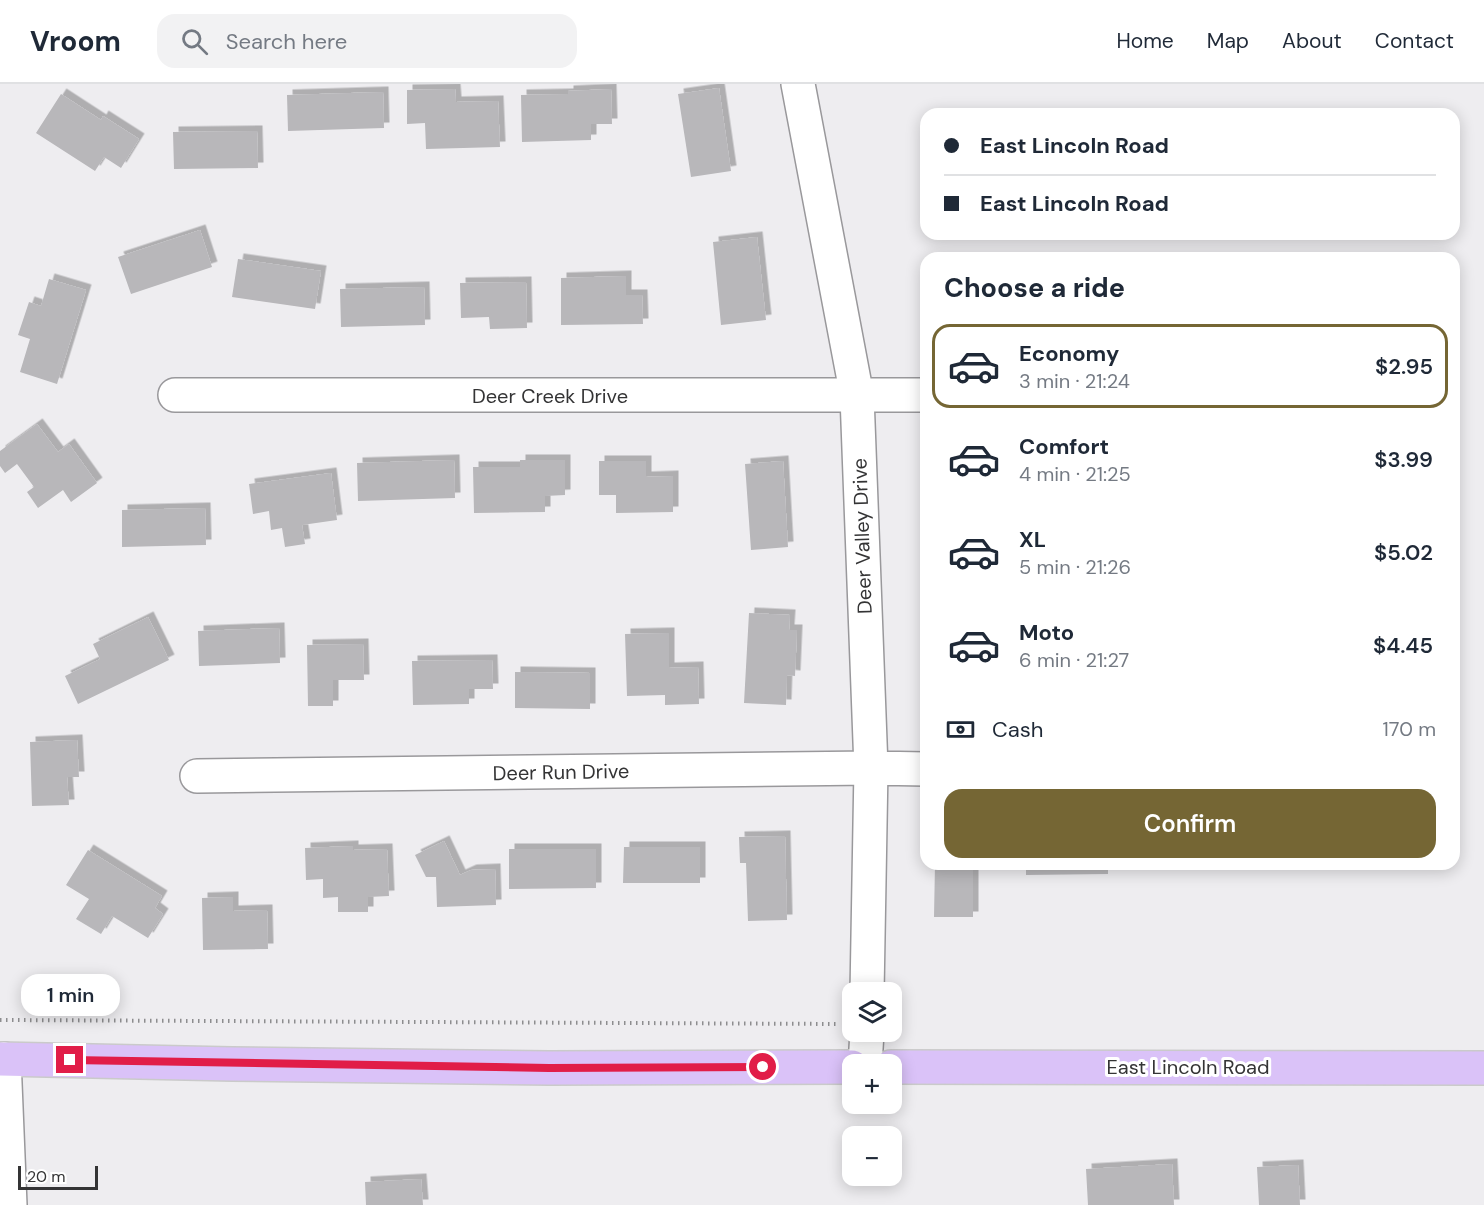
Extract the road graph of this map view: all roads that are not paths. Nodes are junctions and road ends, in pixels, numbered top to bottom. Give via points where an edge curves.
1 (798, 84) edge
2 (175, 395) dead end
3 (920, 395) edge
4 (857, 396) junction
5 (871, 768) junction
6 (920, 769) edge
7 (197, 777) dead end
8 (867, 982) edge
9 (2, 1059) edge
10 (842, 1067) edge
11 (902, 1067) edge
12 (1484, 1068) edge
13 (10, 1205) edge

1 - 4 street, Deer Valley Drive
2 - 4 street, Deer Creek Drive
3 - 4 street, Deer Creek Drive
4 - 5 street, Deer Valley Drive
5 - 6 street, Deer Run Drive
5 - 7 street, Deer Run Drive
5 - 8 street, Deer Valley Drive
9 - 10 main road via 549,1068
9 - 13 street
11 - 12 main road, East Lincoln Road

